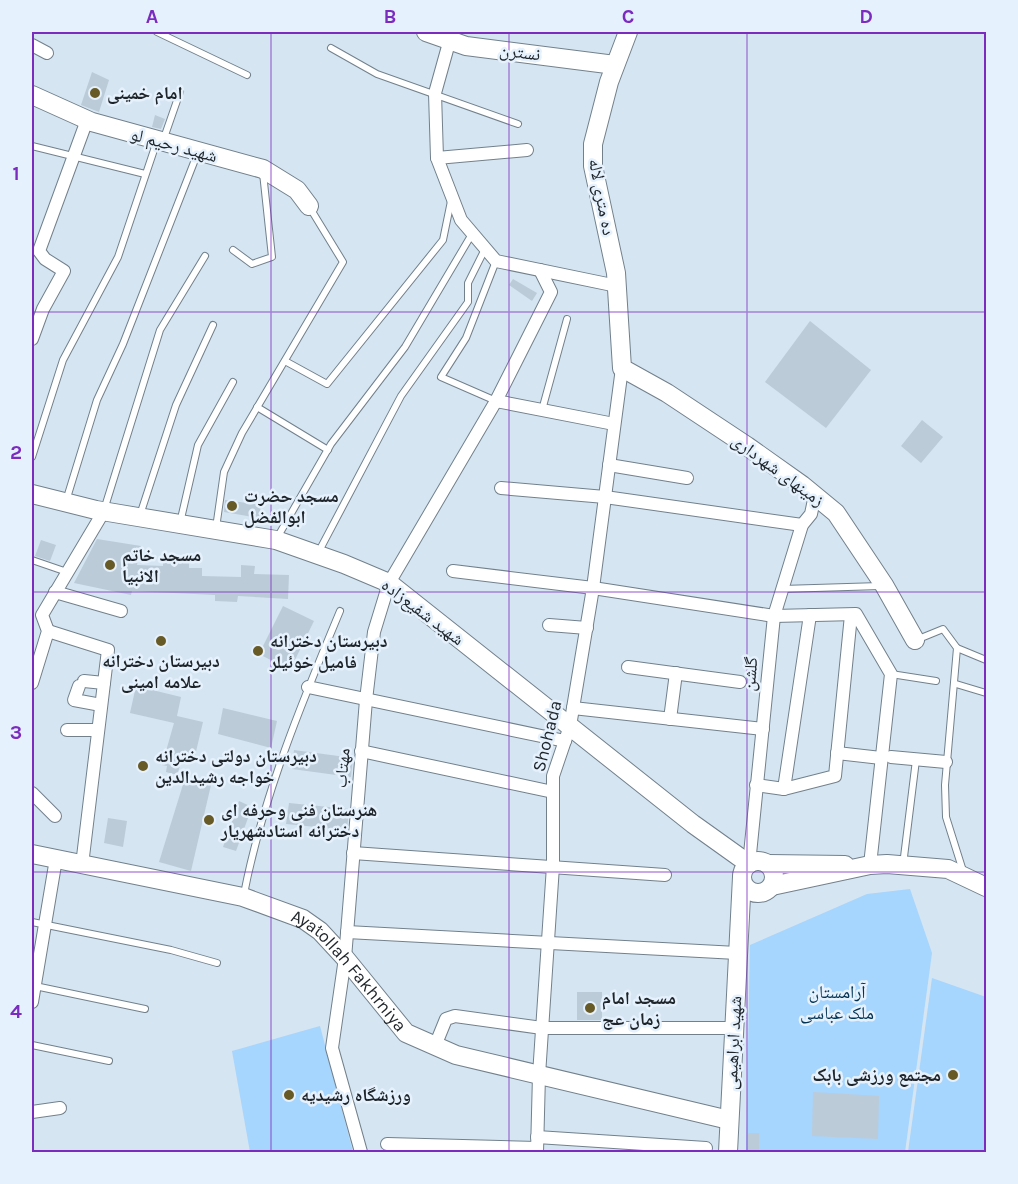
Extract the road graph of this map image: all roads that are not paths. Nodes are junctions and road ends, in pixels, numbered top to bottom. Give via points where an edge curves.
1 (157, 32) edge
2 (426, 32) edge
3 (628, 32) edge
4 (452, 36) edge
5 (32, 45) edge
6 (331, 48) dead end
7 (47, 53) dead end
8 (615, 65) junction
9 (247, 75) dead end
10 (180, 92) dead end
11 (435, 93) junction
12 (32, 95) edge
13 (87, 120) junction
14 (518, 124) dead end
15 (160, 141) junction
16 (32, 146) edge
17 (527, 150) dead end
18 (198, 152) junction
19 (73, 157) junction
20 (437, 158) junction
21 (263, 169) junction
22 (145, 174) junction
23 (452, 198) junction
24 (309, 206) joint
25 (473, 234) junction
26 (486, 249) junction
27 (233, 250) dead end
28 (205, 256) dead end
29 (496, 261) junction
30 (540, 270) junction
31 (617, 286) junction
32 (567, 319) dead end
33 (213, 325) dead end
34 (33, 331) edge
35 (285, 361) junction
36 (622, 368) junction
37 (232, 382) dead end
38 (496, 401) junction
39 (257, 407) junction
40 (542, 410) junction
41 (614, 424) junction
42 (328, 450) junction
43 (32, 457) edge
44 (609, 465) junction
45 (687, 478) dead end
46 (501, 488) dead end
47 (32, 494) edge
48 (815, 495) junction
49 (605, 497) junction
50 (66, 502) junction
51 (104, 511) junction
52 (140, 517) junction
53 (180, 524) junction
54 (802, 525) junction
55 (216, 528) junction
56 (276, 540) junction
57 (317, 555) junction
58 (32, 560) edge
59 (453, 571) dead end
60 (67, 572) junction
61 (388, 583) junction
62 (884, 585) junction
63 (593, 588) junction
64 (782, 589) junction
65 (55, 592) junction
66 (121, 611) dead end
67 (340, 611) dead end
68 (37, 613) edge
69 (810, 615) junction
70 (851, 615) junction
71 (774, 616) junction
72 (549, 625) dead end
73 (587, 628) junction
74 (48, 631) junction
75 (915, 640) joint
76 (957, 648) junction
77 (986, 658) edge
78 (628, 667) dead end
79 (676, 673) junction
80 (891, 674) junction
81 (936, 681) dead end
82 (740, 682) dead end
83 (32, 683) edge
84 (104, 683) junction
85 (956, 684) junction
86 (308, 687) junction
87 (987, 693) edge
88 (366, 700) junction
89 (101, 705) junction
90 (573, 708) junction
91 (670, 718) junction
92 (763, 729) junction
93 (67, 730) dead end
94 (98, 730) junction
95 (568, 734) junction
96 (361, 751) junction
97 (837, 753) junction
98 (886, 758) junction
99 (916, 760) junction
100 (946, 762) junction
101 (756, 785) junction
102 (784, 789) junction
103 (553, 792) junction
104 (32, 793) edge
105 (55, 816) dead end
106 (353, 853) junction
107 (32, 854) edge
108 (56, 860) junction
109 (768, 864) junction
110 (82, 865) junction
111 (868, 865) junction
112 (903, 865) junction
113 (553, 866) junction
114 (745, 870) junction
115 (665, 875) dead end
116 (965, 877) junction
117 (772, 886) junction
118 (987, 887) edge
119 (753, 893) junction
120 (243, 897) junction
121 (32, 922) edge
122 (45, 925) junction
123 (347, 932) junction
124 (737, 933) junction
125 (547, 943) junction
126 (737, 953) junction
127 (345, 958) junction
128 (217, 963) dead end
129 (33, 986) edge
130 (32, 1002) edge
131 (145, 1009) dead end
132 (542, 1028) junction
133 (733, 1028) junction
134 (32, 1045) edge
135 (435, 1046) junction
136 (109, 1061) dead end
137 (539, 1075) junction
138 (60, 1108) dead end
139 (32, 1112) edge
140 (729, 1120) junction
141 (387, 1144) dead end
142 (537, 1146) edge
143 (706, 1148) dead end
144 (361, 1152) edge
145 (728, 1152) edge

1 - 9 lane
2 - 4 street, نسترن
3 - 8 street, ده متری لاله
4 - 8 street, نسترن via 466,46
4 - 11 street
5 - 7 street
6 - 11 lane via 377,74
8 - 31 street, ده متری لاله via 598,118 593,155
10 - 15 lane
11 - 14 lane
11 - 20 street
12 - 13 street, شهید رحیم لو
13 - 15 street, شهید رحیم لو
13 - 19 street
15 - 18 street, شهید رحیم لو
15 - 22 lane
16 - 19 lane
17 - 20 street
18 - 21 street, شهید رحیم لو
18 - 50 lane via 97,400
19 - 22 lane
19 - 34 street via 39,251 45,260 64,271
20 - 23 street
21 - 24 street, شهید رحیم لو via 297,190
21 - 27 lane via 273,257 252,264
22 - 43 lane via 118,257 63,360
23 - 25 street via 461,220
23 - 35 lane via 443,240 327,384
24 - 35 lane via 343,262
25 - 26 street
25 - 42 lane via 405,347
26 - 29 street
26 - 57 lane via 468,283 468,302 401,396
28 - 51 lane via 160,330
29 - 30 street
29 - 38 lane via 466,338 441,377
30 - 31 street
30 - 38 street, مهتاب via 551,292
31 - 36 street, ده متری لاله
32 - 40 lane
33 - 52 lane via 177,405
35 - 39 lane
36 - 41 street, Shohada
36 - 48 street, زمینهای شهرداری via 737,439
37 - 53 lane via 198,445
38 - 40 street
38 - 61 street, مهتاب
39 - 42 lane
39 - 55 lane via 224,472
40 - 41 street
41 - 44 street, Shohada
42 - 56 lane
44 - 45 street
44 - 49 street, Shohada
46 - 49 street
47 - 50 street, شهید شفیع‌زاده
48 - 54 street, گلشن via 811,514
48 - 62 street, زمینهای شهرداری via 836,513
49 - 54 street
49 - 63 street, Shohada
50 - 51 street, شهید شفیع‌زاده
51 - 52 street, شهید شفیع‌زاده
51 - 60 street
52 - 53 street, شهید شفیع‌زاده
53 - 55 street, شهید شفیع‌زاده
54 - 64 street, گلشن
55 - 56 street, شهید شفیع‌زاده
56 - 57 street, شهید شفیع‌زاده
57 - 61 street, شهید شفیع‌زاده
58 - 60 lane
59 - 63 street
60 - 65 street
61 - 88 street, مهتاب via 374,632
61 - 95 street, شهید شفیع‌زاده
62 - 64 lane
62 - 75 street, زمینهای شهرداری
63 - 71 street
63 - 73 street, Shohada
64 - 71 street, گلشن
65 - 66 street
65 - 68 street
67 - 86 lane
68 - 74 street
69 - 70 street
69 - 71 street
69 - 102 street
70 - 80 street via 856,614
70 - 97 street
71 - 92 street, گلشن
72 - 73 street
73 - 90 street, Shohada
74 - 83 street
74 - 84 street via 108,650
75 - 76 lane via 943,629
76 - 77 lane
76 - 85 lane
78 - 79 street
79 - 82 street
79 - 91 street
80 - 81 lane
80 - 98 street
84 - 89 street
84 - 89 street via 82,684 74,700
85 - 87 lane
85 - 100 lane
86 - 88 street
86 - 120 lane via 254,844
88 - 95 street
88 - 96 street, مهتاب
89 - 94 street
90 - 91 street
90 - 95 street, Shohada
91 - 92 street
92 - 101 street, گلشن
93 - 94 street
94 - 110 street
95 - 103 street, Shohada via 553,776
95 - 114 street, شهید شفیع‌زاده via 693,824
96 - 103 street
96 - 106 street, مهتاب
97 - 98 street
97 - 102 street via 835,776
98 - 99 street
98 - 111 street
99 - 100 street
99 - 112 lane
100 - 116 lane via 946,817
101 - 102 street
101 - 114 street, گلشن
103 - 113 street, Shohada
104 - 105 street
106 - 113 street
106 - 123 street, مهتاب
107 - 108 street, Ayatollah Fakhrniya
108 - 110 street, Ayatollah Fakhrniya
108 - 122 street
109 - 111 street
109 - 114 street via 758,861
109 - 117 street via 774,872
110 - 120 street, Ayatollah Fakhrniya
111 - 112 street
111 - 117 street
112 - 116 street via 948,869
113 - 115 street
113 - 125 street, Shohada
114 - 119 street via 745,887
114 - 124 street, شهید ابراهیمی
116 - 118 street
117 - 119 street via 762,893
119 - 124 street, شهید ابراهیمی
120 - 127 street, Ayatollah Fakhrniya via 303,919
121 - 122 lane
122 - 128 lane
122 - 129 street
123 - 125 street
123 - 127 street, مهتاب
124 - 126 street, شهید ابراهیمی
125 - 126 street
125 - 132 street, Shohada
126 - 133 street, شهید ابراهیمی
127 - 135 street, Ayatollah Fakhrniya via 406,1033
127 - 144 street, مهتاب via 332,1048
129 - 130 street
129 - 131 lane
132 - 133 street
132 - 135 street via 454,1016 447,1019
132 - 137 street, Shohada
133 - 140 street, شهید ابراهیمی
134 - 136 lane
135 - 137 street, Ayatollah Fakhrniya via 456,1055
137 - 140 street, Ayatollah Fakhrniya
137 - 142 street, Shohada
138 - 139 street
140 - 145 street, شهید ابراهیمی
141 - 142 street
142 - 143 street

